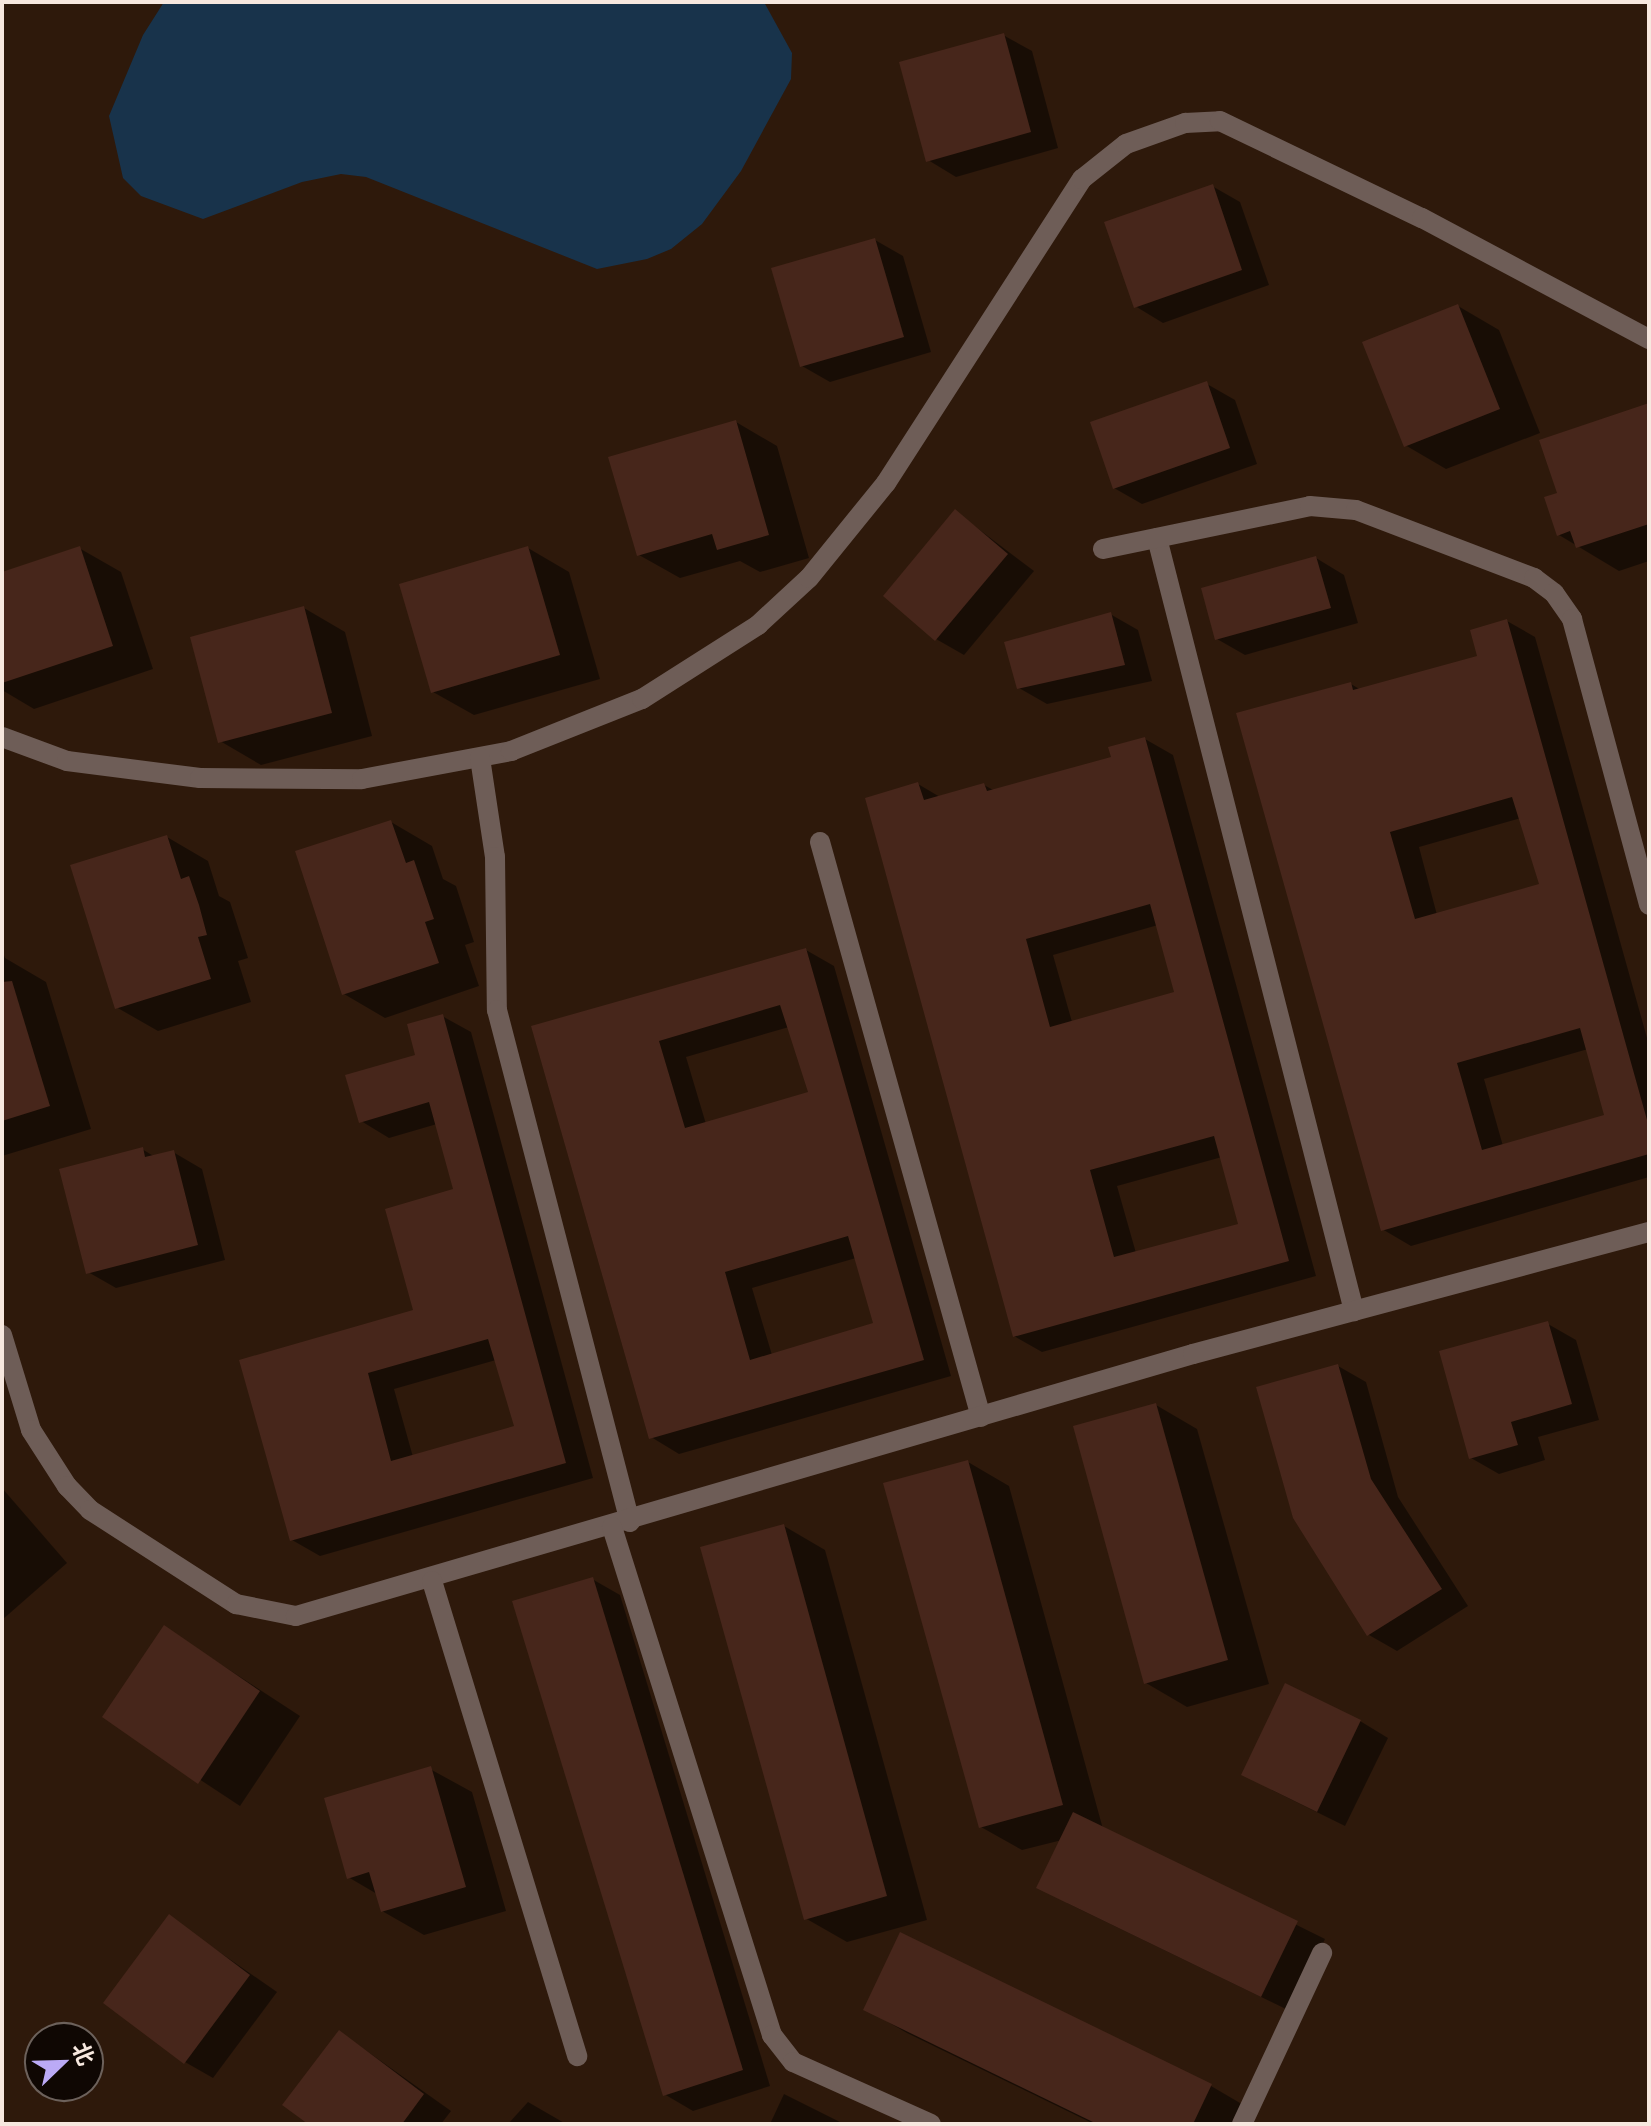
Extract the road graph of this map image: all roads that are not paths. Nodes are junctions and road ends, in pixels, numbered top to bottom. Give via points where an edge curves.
1 (1649, 339) edge
2 (1157, 538) junction
3 (1103, 549) dead end
4 (2, 737) edge
5 (480, 758) junction
6 (820, 842) dead end
7 (1649, 905) edge
8 (1649, 1232) edge
9 (1354, 1311) junction
10 (2, 1335) edge
11 (981, 1417) junction
12 (621, 1524) junction
13 (432, 1581) junction
14 (1322, 1953) dead end
15 (577, 2056) dead end
16 (931, 2124) edge
17 (1242, 2124) edge

1 - 5 lane via 1422,218 1220,121 1151,133 1114,152 1082,179 886,483 809,578 758,625 642,699 578,728
2 - 3 lane
2 - 7 lane via 1310,506 1356,510 1534,578 1554,593 1572,619
2 - 9 lane
4 - 5 lane via 67,761 282,782 362,779
5 - 12 lane via 495,857 497,1010
6 - 11 lane
8 - 9 lane
9 - 11 lane
10 - 13 lane via 31,1430 67,1486 117,1530 236,1604 296,1616
11 - 12 lane
12 - 13 lane
12 - 16 lane via 772,2035 793,2062
13 - 15 lane
14 - 17 lane

